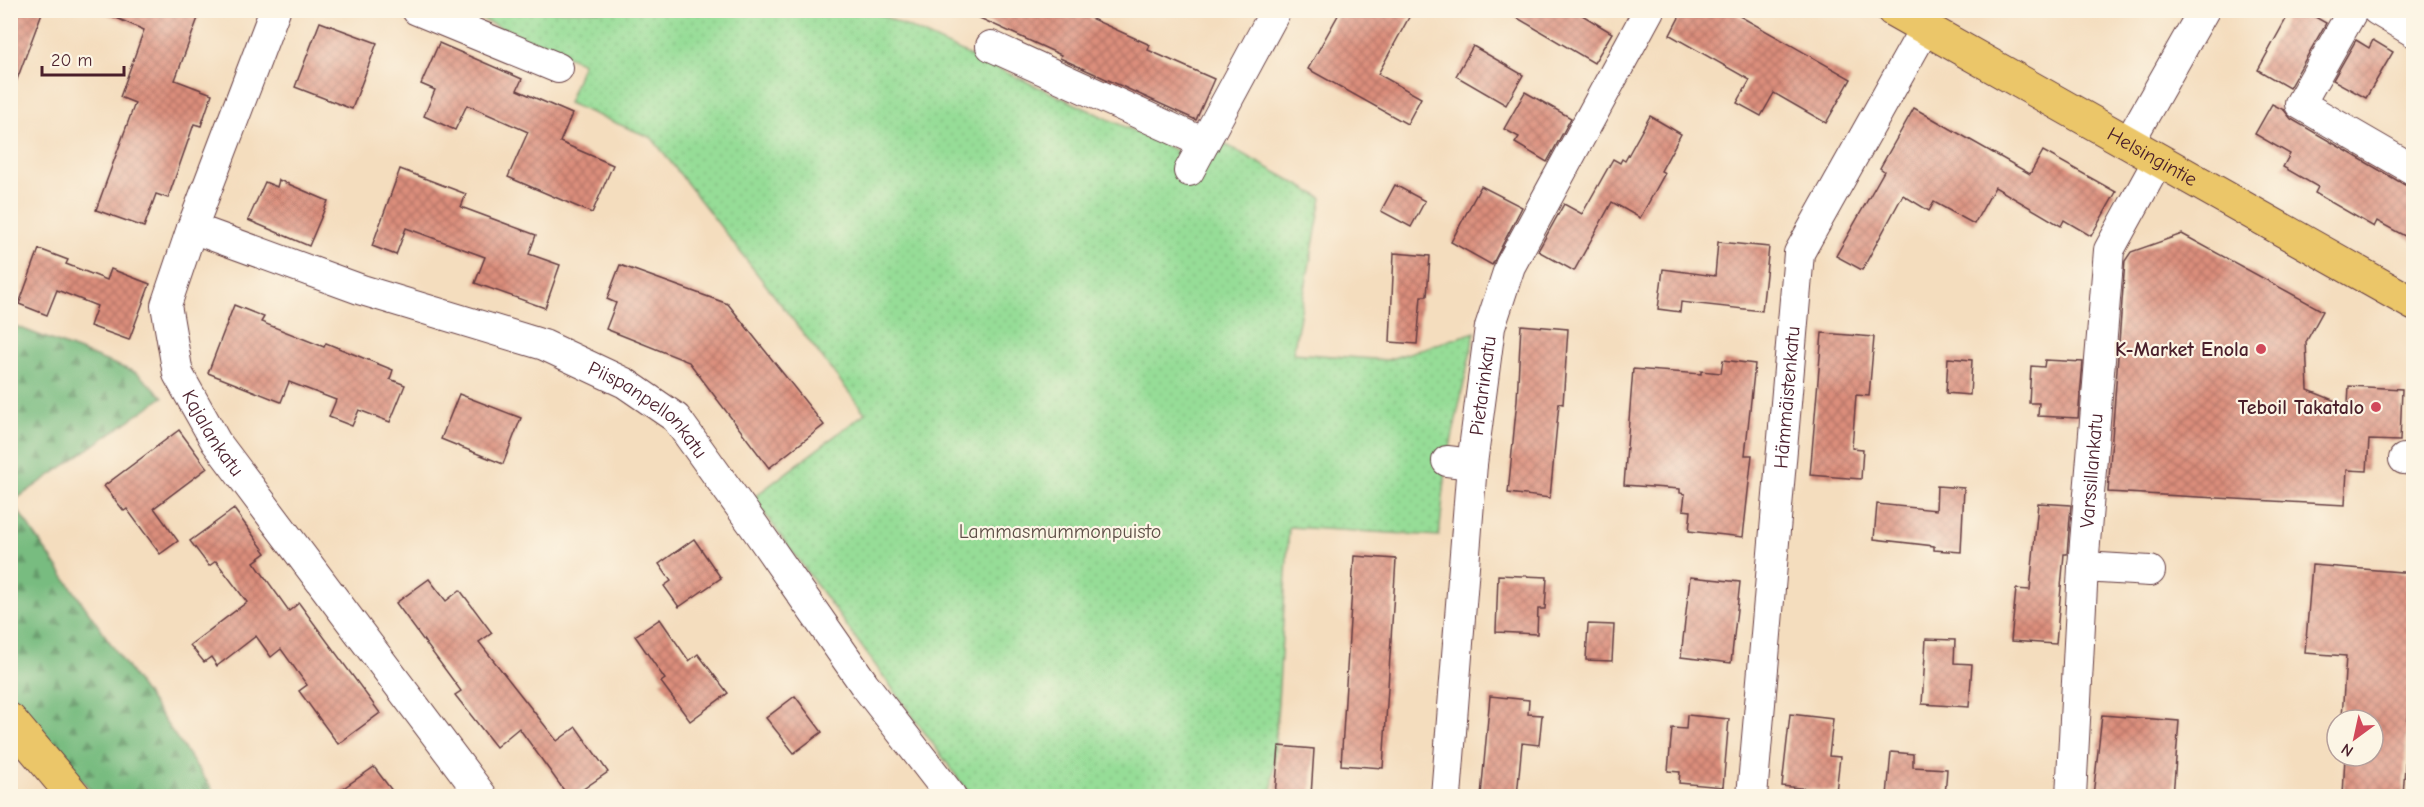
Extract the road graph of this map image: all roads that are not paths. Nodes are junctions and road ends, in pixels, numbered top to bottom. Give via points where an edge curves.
1 (274, 10) edge
2 (417, 10) edge
3 (1276, 10) edge
4 (1649, 10) edge
5 (1893, 10) edge
6 (2204, 10) edge
7 (2354, 10) edge
8 (2377, 10) edge
9 (1925, 28) junction
10 (2414, 32) edge
11 (991, 46) dead end
12 (558, 68) dead end
13 (2128, 142) junction
14 (1204, 143) junction
15 (2159, 159) junction
16 (2414, 170) edge
17 (1189, 171) dead end
18 (192, 228) junction
19 (2414, 304) edge
20 (2083, 567) junction
21 (2150, 571) dead end
22 (10, 720) edge
23 (74, 796) edge
24 (482, 796) edge
25 (951, 796) edge
26 (1446, 796) edge
27 (1752, 796) edge
28 (2071, 796) edge

1 - 18 street, Kajalankatu
2 - 12 street
3 - 14 street
4 - 26 street, Pietarinkatu via 1510,266 1490,327 1459,462
5 - 9 main road, Helsingintie
6 - 13 street
7 - 16 street via 2300,104
8 - 10 street
9 - 13 main road, Helsingintie
9 - 27 street, Hämmäistenkatu via 1799,253
11 - 14 street
13 - 15 main road, Helsingintie
14 - 17 street
15 - 19 main road, Helsingintie
15 - 20 street, Varssillankatu via 2109,250
18 - 24 street, Kajalankatu via 166,305 178,374 216,442
18 - 25 street, Piispanpellonkatu via 362,290 544,345 625,383 676,418 864,684
20 - 21 street
20 - 28 street, Varssillankatu
22 - 23 main road

